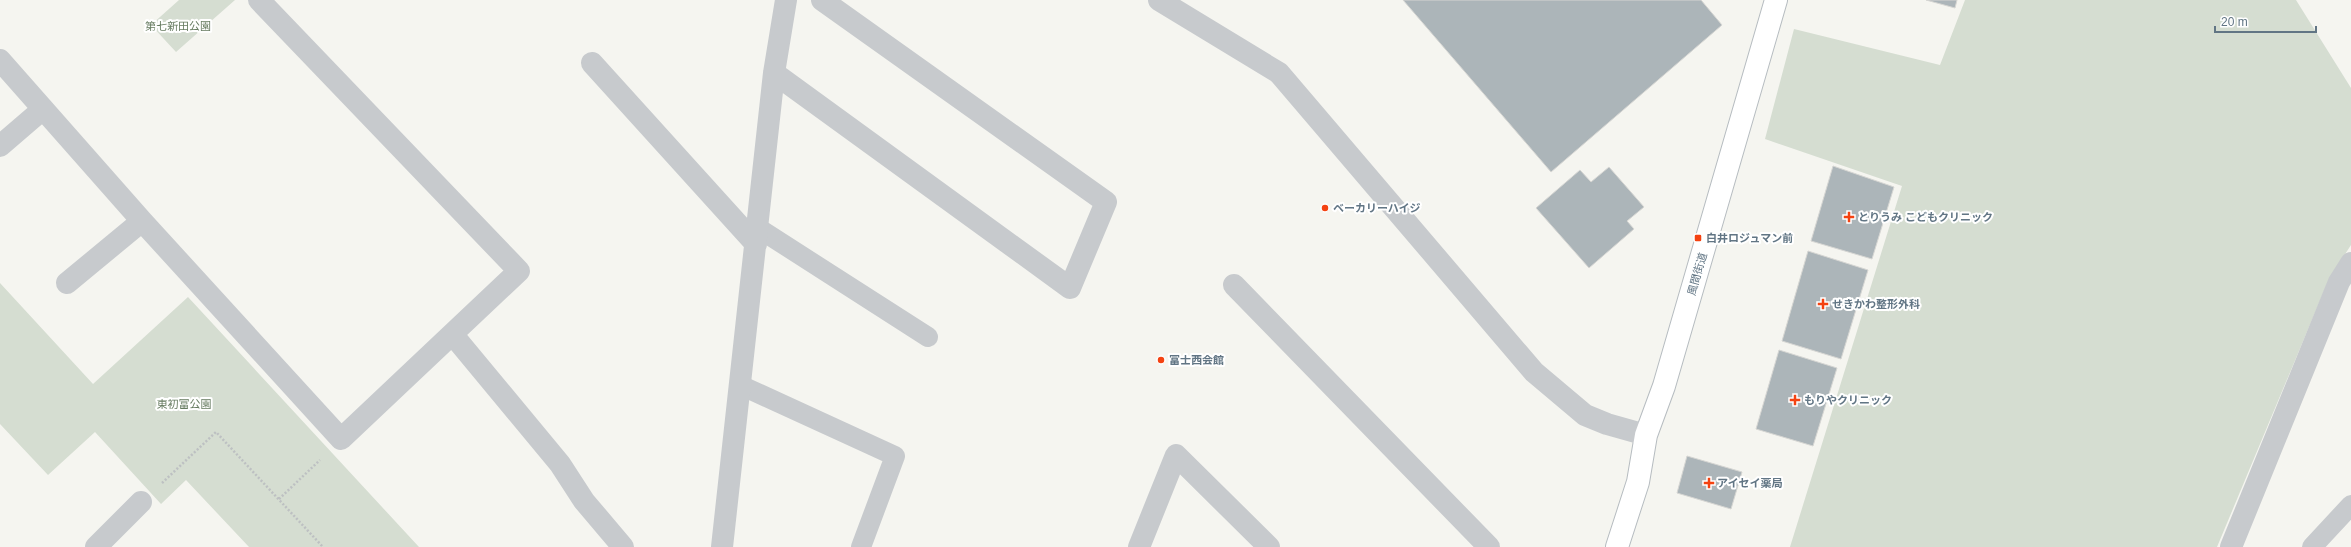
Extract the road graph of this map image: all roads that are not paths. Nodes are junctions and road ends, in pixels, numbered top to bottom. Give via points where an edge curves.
1 (259, 0) edge
2 (786, 0) edge
3 (822, 0) edge
4 (1159, 0) edge
5 (1776, 0) edge
6 (0, 60) edge
7 (592, 63) dead end
8 (774, 73) junction
9 (43, 109) junction
10 (0, 146) edge
11 (142, 221) junction
12 (757, 236) junction
13 (2351, 264) edge
14 (67, 283) dead end
15 (1234, 285) dead end
16 (453, 335) junction
17 (928, 336) dead end
18 (740, 386) junction
19 (1646, 435) junction
20 (141, 502) road end
21 (2351, 505) edge
22 (96, 547) edge
23 (623, 547) edge
24 (722, 547) edge
25 (861, 547) edge
26 (1139, 547) edge
27 (1269, 547) edge
28 (1489, 547) edge
29 (1617, 547) edge
30 (2231, 547) edge
31 (2312, 547) edge

1 - 16 street via 519,271
2 - 8 street
3 - 8 street via 1106,202 1070,288
4 - 19 street via 1279,73 1534,372 1585,414 1607,424
5 - 19 street, 風間街道 via 1664,386
6 - 9 street
7 - 12 street
8 - 12 street
9 - 10 street
9 - 11 street
11 - 14 street
11 - 16 street via 341,439
12 - 17 lane
12 - 18 street
13 - 30 street via 2338,282
15 - 28 street
16 - 23 street via 560,464 584,501
18 - 24 street
18 - 25 lane via 895,456
19 - 29 street, 風間街道 via 1638,482
20 - 22 street
21 - 31 lane
26 - 27 street via 1176,455

